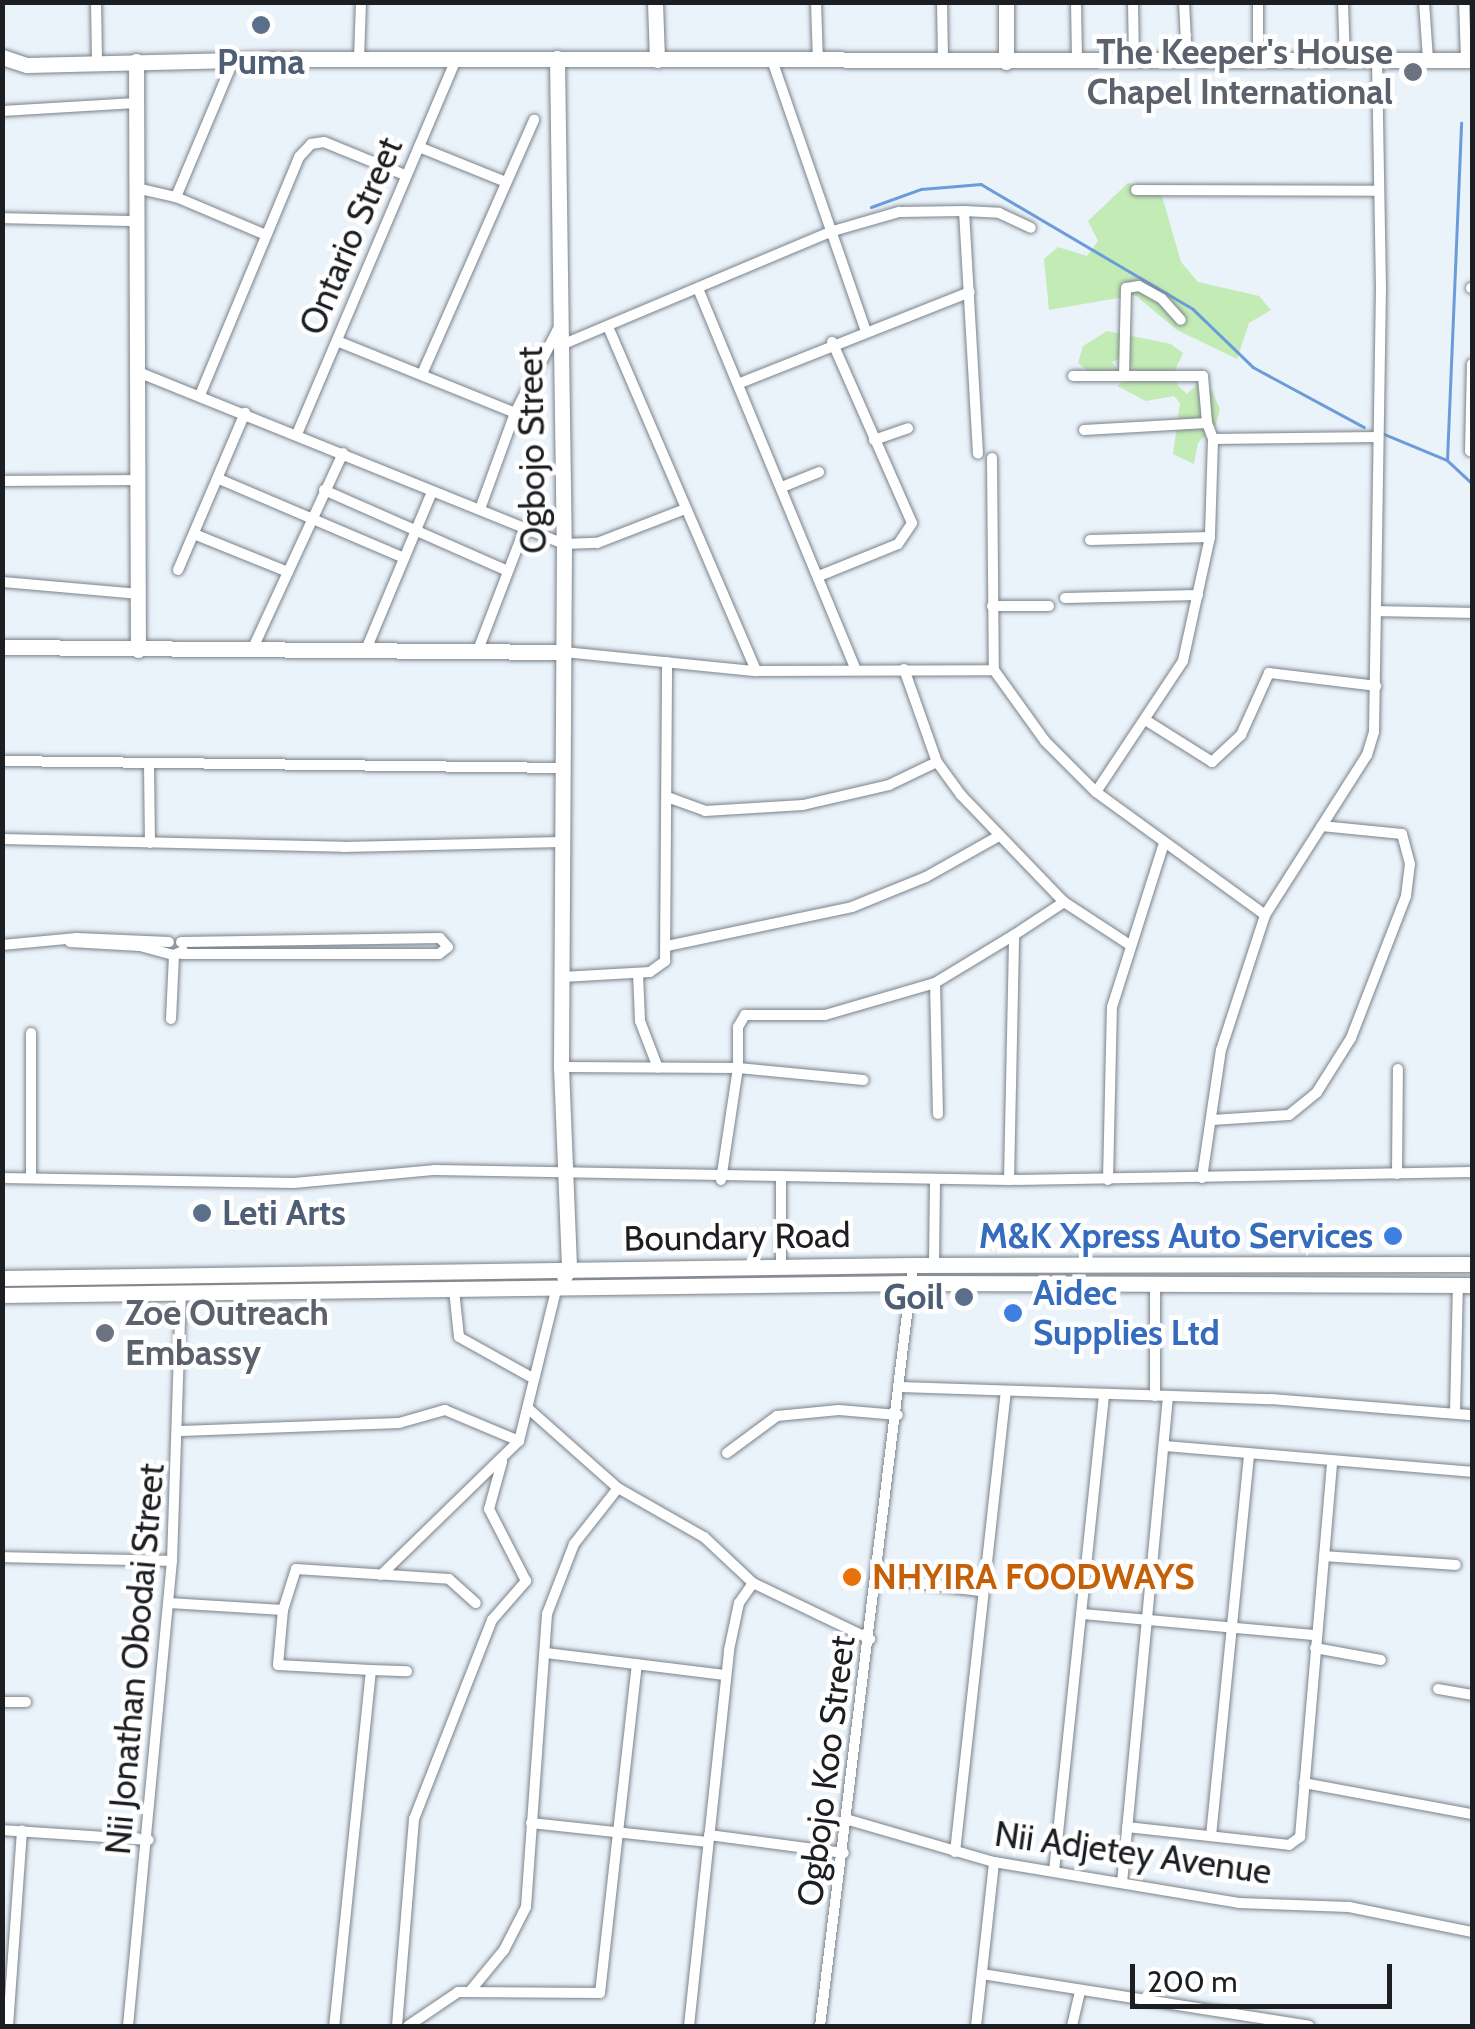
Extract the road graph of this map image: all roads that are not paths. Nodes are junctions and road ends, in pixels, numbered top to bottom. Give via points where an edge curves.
1 (96, 2) edge
2 (361, 2) edge
3 (656, 2) edge
4 (816, 2) edge
5 (942, 2) edge
6 (1006, 2) edge
7 (1076, 2) edge
8 (1133, 2) edge
9 (1184, 2) edge
10 (1258, 2) edge
11 (1342, 2) edge
12 (1424, 2) edge
13 (1464, 2) edge
14 (2, 56) edge
15 (557, 58) junction
16 (234, 59) junction
17 (359, 59) junction
18 (1428, 59) junction
19 (456, 60) junction
20 (658, 60) junction
21 (772, 60) junction
22 (1469, 60) edge
23 (136, 61) junction
24 (1187, 61) junction
25 (1258, 61) junction
26 (97, 62) junction
27 (818, 62) junction
28 (1006, 62) junction
29 (1077, 62) junction
30 (1134, 62) junction
31 (1345, 62) junction
32 (1377, 62) junction
33 (943, 64) junction
34 (136, 103) junction
35 (2, 111) edge
36 (534, 120) dead end
37 (419, 146) junction
38 (405, 175) junction
39 (503, 180) junction
40 (136, 188) junction
41 (1136, 190) dead end
42 (1378, 191) junction
43 (176, 198) junction
44 (964, 210) junction
45 (2, 218) edge
46 (136, 221) junction
47 (1031, 228) dead end
48 (833, 230) junction
49 (266, 235) junction
50 (699, 291) junction
51 (970, 292) junction
52 (1182, 320) dead end
53 (560, 326) junction
54 (609, 329) junction
55 (865, 329) junction
56 (337, 341) junction
57 (832, 342) junction
58 (558, 346) junction
59 (1472, 364) edge
60 (138, 372) junction
61 (422, 374) junction
62 (1073, 376) dead end
63 (1124, 376) junction
64 (740, 382) junction
65 (200, 395) junction
66 (514, 412) junction
67 (245, 413) junction
68 (1207, 423) junction
69 (908, 428) dead end
70 (1084, 430) dead end
71 (296, 434) junction
72 (1378, 437) junction
73 (1214, 438) junction
74 (874, 440) junction
75 (1470, 451) edge
76 (343, 453) junction
77 (978, 454) dead end
78 (992, 458) dead end
79 (818, 472) dead end
80 (139, 480) junction
81 (219, 480) junction
82 (2, 481) edge
83 (782, 487) junction
84 (324, 490) junction
85 (432, 492) junction
86 (480, 509) junction
87 (685, 509) junction
88 (312, 518) junction
89 (524, 530) junction
90 (414, 532) junction
91 (194, 534) junction
92 (1210, 537) junction
93 (1090, 540) dead end
94 (564, 544) junction
95 (404, 558) junction
96 (178, 570) dead end
97 (505, 570) junction
98 (288, 572) junction
99 (819, 576) junction
100 (2, 582) edge
101 (140, 594) junction
102 (1198, 596) junction
103 (1065, 598) dead end
104 (992, 606) junction
105 (1049, 606) dead end
106 (1377, 611) junction
107 (1472, 613) edge
108 (2, 647) edge
109 (138, 650) junction
110 (478, 650) junction
111 (252, 651) junction
112 (564, 652) junction
113 (365, 653) junction
114 (667, 662) junction
115 (904, 669) junction
116 (756, 670) junction
117 (856, 670) junction
118 (994, 670) junction
119 (1376, 686) junction
120 (1147, 722) junction
121 (2, 761) edge
122 (937, 762) junction
123 (149, 764) junction
124 (563, 768) junction
125 (1096, 792) junction
126 (670, 798) junction
127 (688, 808) junction
128 (670, 824) junction
129 (1321, 826) junction
130 (998, 837) junction
131 (2, 839) edge
132 (562, 842) junction
133 (150, 843) junction
134 (1163, 846) junction
135 (1064, 902) junction
136 (1265, 915) junction
137 (1014, 935) junction
138 (1130, 944) junction
139 (2, 945) edge
140 (667, 946) junction
141 (175, 949) junction
142 (638, 973) junction
143 (562, 977) junction
144 (936, 983) junction
145 (171, 1020) dead end
146 (31, 1033) dead end
147 (561, 1067) junction
148 (658, 1068) junction
149 (738, 1068) junction
150 (1398, 1068) dead end
151 (863, 1080) dead end
152 (938, 1114) dead end
153 (1212, 1120) junction
154 (1472, 1172) edge
155 (566, 1174) junction
156 (1397, 1174) junction
157 (2, 1178) edge
158 (31, 1178) junction
159 (1202, 1178) junction
160 (721, 1180) junction
161 (1010, 1180) junction
162 (1108, 1180) junction
163 (781, 1181) junction
164 (935, 1181) junction
165 (913, 1264) junction
166 (934, 1264) junction
167 (1472, 1264) edge
168 (782, 1267) junction
169 (569, 1268) junction
170 (2, 1278) edge
171 (911, 1282) junction
172 (1154, 1282) junction
173 (1465, 1285) edge
174 (454, 1290) junction
175 (556, 1290) junction
176 (181, 1294) junction
177 (2, 1295) edge
178 (532, 1377) junction
179 (900, 1387) junction
180 (1006, 1392) junction
181 (1104, 1396) junction
182 (1155, 1396) junction
183 (1168, 1396) junction
184 (530, 1410) junction
185 (1455, 1413) junction
186 (898, 1415) junction
187 (1472, 1415) edge
188 (181, 1431) junction
189 (519, 1441) junction
190 (1164, 1446) junction
191 (727, 1453) dead end
192 (1249, 1454) junction
193 (502, 1462) junction
194 (1332, 1462) junction
195 (1472, 1472) edge
196 (618, 1488) junction
197 (2, 1556) edge
198 (1324, 1556) junction
199 (172, 1562) junction
200 (1456, 1565) dead end
201 (381, 1575) junction
202 (878, 1578) junction
203 (753, 1583) junction
204 (980, 1590) junction
205 (169, 1602) junction
206 (476, 1603) dead end
207 (283, 1610) junction
208 (1082, 1614) junction
209 (1151, 1621) junction
210 (1233, 1631) junction
211 (870, 1639) junction
212 (1316, 1642) junction
213 (546, 1653) junction
214 (1381, 1660) dead end
215 (637, 1664) junction
216 (372, 1670) junction
217 (406, 1670) dead end
218 (725, 1676) junction
219 (1438, 1690) dead end
220 (1472, 1695) edge
221 (2, 1702) edge
222 (26, 1702) dead end
223 (1304, 1783) junction
224 (1472, 1814) edge
225 (849, 1820) junction
226 (531, 1824) junction
227 (1127, 1827) junction
228 (2, 1830) edge
229 (22, 1831) junction
230 (616, 1832) junction
231 (1211, 1836) junction
232 (708, 1838) junction
233 (149, 1840) junction
234 (955, 1852) junction
235 (844, 1853) junction
236 (994, 1862) junction
237 (1054, 1872) junction
238 (1122, 1883) junction
239 (1472, 1932) edge
240 (7, 1952) edge
241 (487, 1974) junction
242 (982, 1974) junction
243 (471, 1990) junction
244 (493, 1990) junction
245 (1080, 1990) junction
246 (8, 2026) edge
247 (128, 2026) edge
248 (334, 2026) edge
249 (397, 2026) edge
250 (408, 2026) edge
251 (688, 2026) edge
252 (820, 2026) edge
253 (976, 2026) edge
254 (1072, 2026) edge
255 (1310, 2026) edge

1 - 26 street
2 - 17 street
3 - 20 street
4 - 27 street
5 - 33 street
6 - 28 street
7 - 29 street
8 - 30 street
9 - 24 street
10 - 25 street
11 - 31 street
12 - 18 street
13 - 22 street
14 - 26 street via 28,65
15 - 19 street
15 - 20 street
15 - 53 street, Ogbojo Street
16 - 17 street
16 - 23 street
16 - 43 street
17 - 19 street
18 - 22 street
18 - 32 street
19 - 37 street, Ontario Street
20 - 21 street
21 - 27 street
21 - 48 street
23 - 26 street
23 - 34 street
24 - 25 street
24 - 30 street
25 - 31 street
27 - 33 street
28 - 29 street
28 - 33 street
29 - 30 street
31 - 32 street
32 - 42 street
34 - 35 street
34 - 40 street
36 - 39 street
37 - 38 street, Ontario Street
37 - 39 street
38 - 49 street via 324,142 311,144
38 - 56 street, Ontario Street
39 - 61 street
40 - 43 street
40 - 46 street
41 - 42 street
42 - 72 street
43 - 49 street
44 - 47 street via 999,213
44 - 48 street via 899,212
44 - 51 street
45 - 46 street
46 - 60 street
48 - 50 street
48 - 55 street
49 - 65 street
50 - 54 street
50 - 64 street
51 - 55 street
51 - 77 street
52 - 63 street via 1162,299 1138,286 1126,288
53 - 58 street, Ogbojo Street
53 - 66 street
54 - 58 street
54 - 87 street
55 - 57 street
56 - 61 street
56 - 71 street, Ontario Street
57 - 64 street
57 - 74 street
58 - 94 street, Ogbojo Street
59 - 75 street
60 - 65 street
60 - 80 street
61 - 66 street
62 - 63 street
63 - 68 street via 1203,376
64 - 83 street
65 - 67 street
66 - 86 street
67 - 71 street
67 - 81 street
68 - 70 street
68 - 73 street
69 - 74 street
71 - 76 street
72 - 73 street
72 - 106 street
73 - 92 street
74 - 99 street via 912,523 910,535
76 - 84 street
76 - 85 street
78 - 104 street
79 - 83 street
80 - 82 street
80 - 101 street
81 - 88 street
81 - 91 street
83 - 99 street
84 - 88 street
84 - 90 street
85 - 86 street
85 - 90 street
86 - 89 street
87 - 94 street via 597,543
87 - 116 street
88 - 95 street
88 - 98 street
89 - 94 street
89 - 97 street
90 - 95 street
90 - 97 street
91 - 96 street
91 - 98 street
92 - 93 street
92 - 102 street
94 - 112 street, Ogbojo Street
95 - 113 street
97 - 110 street
98 - 111 street
99 - 117 street
100 - 101 street
101 - 109 street
102 - 103 street
102 - 120 street via 1182,661
104 - 105 street
104 - 118 street
106 - 107 street
106 - 119 street
108 - 109 street
109 - 111 street
110 - 112 street
110 - 113 street
111 - 113 street
112 - 114 street
112 - 124 street, Ogbojo Street
114 - 116 street
114 - 126 street
115 - 117 street
115 - 118 street
115 - 122 street
116 - 117 street
118 - 125 street via 1045,741
119 - 120 street via 1270,673 1244,730 1212,762
119 - 129 street via 1367,755
120 - 125 street
121 - 123 street
122 - 127 street via 848,798 762,810
122 - 130 street
123 - 124 street
123 - 133 street
124 - 132 street, Ogbojo Street
125 - 134 street
126 - 127 street
126 - 128 street
127 - 128 street
128 - 140 street
129 - 136 street
129 - 153 street via 1402,834 1410,864 1406,896 1351,1038 1317,1092 1289,1114
130 - 135 street
130 - 140 street via 852,907
131 - 133 street
132 - 133 street
132 - 143 street, Ogbojo Street
134 - 136 street
134 - 138 street
135 - 137 street
135 - 138 street
136 - 153 street via 1221,1050
137 - 144 street
137 - 161 street
138 - 162 street via 1112,1007
139 - 141 street
140 - 142 street via 660,968
141 - 141 street via 439,954 448,940
141 - 145 street
142 - 143 street
142 - 148 street via 640,1021
143 - 147 street, Ogbojo Street
144 - 149 street via 825,1014 745,1015 737,1032
144 - 152 street
146 - 158 street
147 - 148 street
147 - 155 street, Ogbojo Street
148 - 149 street
149 - 151 street
149 - 160 street
150 - 156 street
153 - 159 street
154 - 156 street
155 - 158 street via 396,1170 294,1183
155 - 160 street
155 - 169 street, Ogbojo Street
156 - 159 street
157 - 158 street
159 - 162 street
160 - 163 street
161 - 162 street
161 - 164 street
163 - 164 street
163 - 168 street
164 - 166 street
165 - 166 street, Boundary Road
165 - 168 street, Boundary Road
165 - 171 street, Ogbojo Koo Street
166 - 167 street, Boundary Road
168 - 169 street, Boundary Road
169 - 170 street, Boundary Road
169 - 175 street
171 - 172 street, Boundary Road
171 - 175 street, Boundary Road
171 - 179 street, Ogbojo Koo Street
172 - 173 street, Boundary Road
172 - 182 street
173 - 185 street
174 - 175 street, Boundary Road
174 - 176 street, Boundary Road
174 - 178 street via 456,1332
175 - 178 street
176 - 177 street, Boundary Road
176 - 188 street, Nii Jonathan Obodai Street
178 - 184 street
179 - 180 street
179 - 186 street, Ogbojo Koo Street
180 - 181 street
180 - 204 street
181 - 182 street
181 - 208 street
182 - 183 street
183 - 185 street
183 - 190 street
184 - 189 street
184 - 196 street
185 - 187 street
186 - 191 street via 839,1410 777,1416
186 - 202 street, Ogbojo Koo Street
188 - 189 street via 399,1423 445,1410
188 - 199 street, Nii Jonathan Obodai Street
189 - 193 street
190 - 192 street
190 - 209 street
192 - 194 street
192 - 210 street
193 - 201 street
193 - 249 street via 489,1508 526,1581 492,1620 414,1819
194 - 195 street
194 - 198 street
196 - 203 street via 704,1537
196 - 213 street via 566,1561 548,1614
197 - 199 street
198 - 200 street
198 - 212 street
199 - 205 street, Nii Jonathan Obodai Street
201 - 206 street via 449,1579
201 - 207 street via 296,1569
202 - 204 street
202 - 211 street, Ogbojo Koo Street
203 - 211 street
203 - 218 street via 736,1613
204 - 234 street
205 - 207 street
205 - 233 street, Nii Jonathan Obodai Street
207 - 216 street via 278,1665
208 - 209 street
208 - 237 street
209 - 210 street
209 - 227 street
210 - 212 street
210 - 231 street
211 - 225 street, Ogbojo Koo Street
212 - 214 street
212 - 223 street
213 - 215 street
213 - 226 street
215 - 218 street
215 - 230 street
216 - 217 street
216 - 248 street
218 - 232 street
219 - 220 street
221 - 222 street
223 - 224 street
223 - 231 street via 1296,1843
225 - 234 street, Nii Adjetey Avenue
225 - 235 street, Ogbojo Koo Street
226 - 230 street
226 - 241 street via 523,1916
227 - 231 street
227 - 238 street
228 - 229 street
229 - 233 street
229 - 240 street
230 - 232 street
230 - 244 street via 600,1994
232 - 235 street
232 - 251 street
233 - 247 street, Nii Jonathan Obodai Street
234 - 236 street, Nii Adjetey Avenue
235 - 252 street, Ogbojo Koo Street
236 - 237 street, Nii Adjetey Avenue
236 - 242 street
237 - 238 street, Nii Adjetey Avenue
238 - 239 street, Nii Adjetey Avenue via 1239,1903 1349,1906
240 - 246 street
241 - 243 street
241 - 244 street
242 - 245 street
242 - 253 street
243 - 244 street
243 - 250 street via 444,1999
245 - 254 street
245 - 255 street

